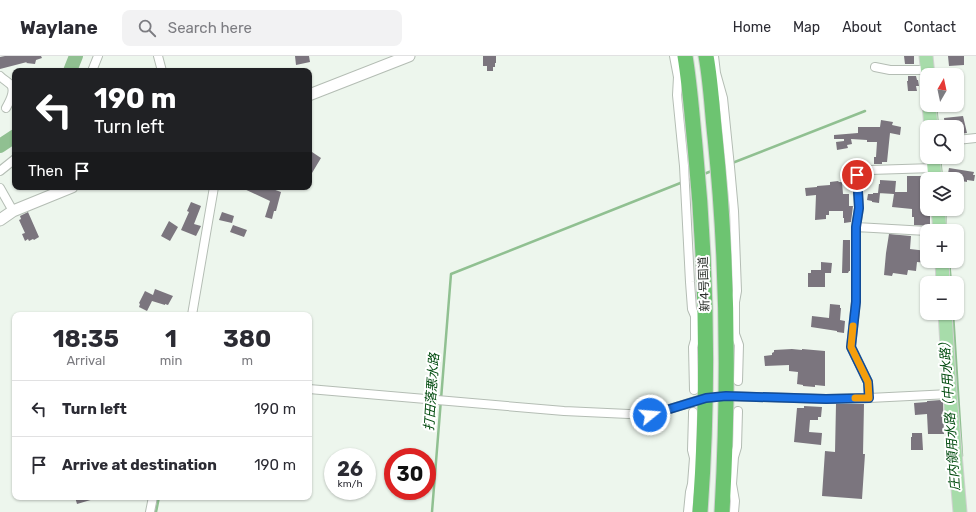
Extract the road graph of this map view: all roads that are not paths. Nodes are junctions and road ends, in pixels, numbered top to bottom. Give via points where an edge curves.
1 (98, 56) edge
2 (158, 56) edge
3 (409, 56) edge
4 (674, 56) edge
5 (926, 56) edge
6 (711, 57) edge
7 (683, 63) edge
8 (875, 67) dead end
9 (93, 68) edge
10 (161, 68) edge
11 (927, 68) edge
12 (920, 72) edge
13 (0, 76) edge
14 (312, 94) edge
15 (6, 108) dead end
16 (976, 138) edge
17 (964, 139) edge
18 (12, 161) edge
19 (934, 168) edge
20 (0, 171) edge
21 (0, 188) edge
22 (65, 190) edge
23 (213, 190) edge
24 (13, 211) junction
25 (0, 220) edge
26 (856, 227) junction
27 (920, 231) edge
28 (193, 312) edge
29 (731, 320) junction
30 (945, 320) edge
31 (738, 381) dead end
32 (312, 390) edge
33 (700, 394) junction
34 (950, 394) junction
35 (726, 396) junction
36 (869, 398) junction
37 (738, 411) dead end
38 (693, 412) dead end
39 (698, 469) junction
40 (729, 470) junction
41 (152, 500) edge
42 (150, 512) edge
43 (688, 512) edge
44 (700, 512) edge
45 (722, 512) edge
46 (734, 512) edge
47 (960, 512) edge

1 - 9 street
2 - 10 street
3 - 14 street
4 - 7 street
5 - 11 main road
6 - 29 highway, 新4号国道
7 - 33 highway, 新4号国道 via 701,214 705,285 700,325
8 - 12 street
13 - 15 street via 12,88
16 - 17 street
18 - 20 street
19 - 26 street via 870,170 857,175 859,208
21 - 24 street
22 - 24 street
23 - 28 street
24 - 25 street
26 - 27 street
26 - 36 street via 856,302 851,347 868,382
29 - 31 street via 739,345
29 - 35 highway, 新4号国道
30 - 34 main road
32 - 33 street via 564,411 650,415
33 - 35 street
33 - 39 highway, 新4号国道
34 - 36 street
34 - 47 main road
35 - 36 street
35 - 40 highway, 新4号国道
37 - 40 street via 737,448
38 - 39 street via 692,450
39 - 43 street via 690,492
39 - 44 highway, 新4号国道
40 - 45 highway, 新4号国道
40 - 46 street via 735,501
41 - 42 street

